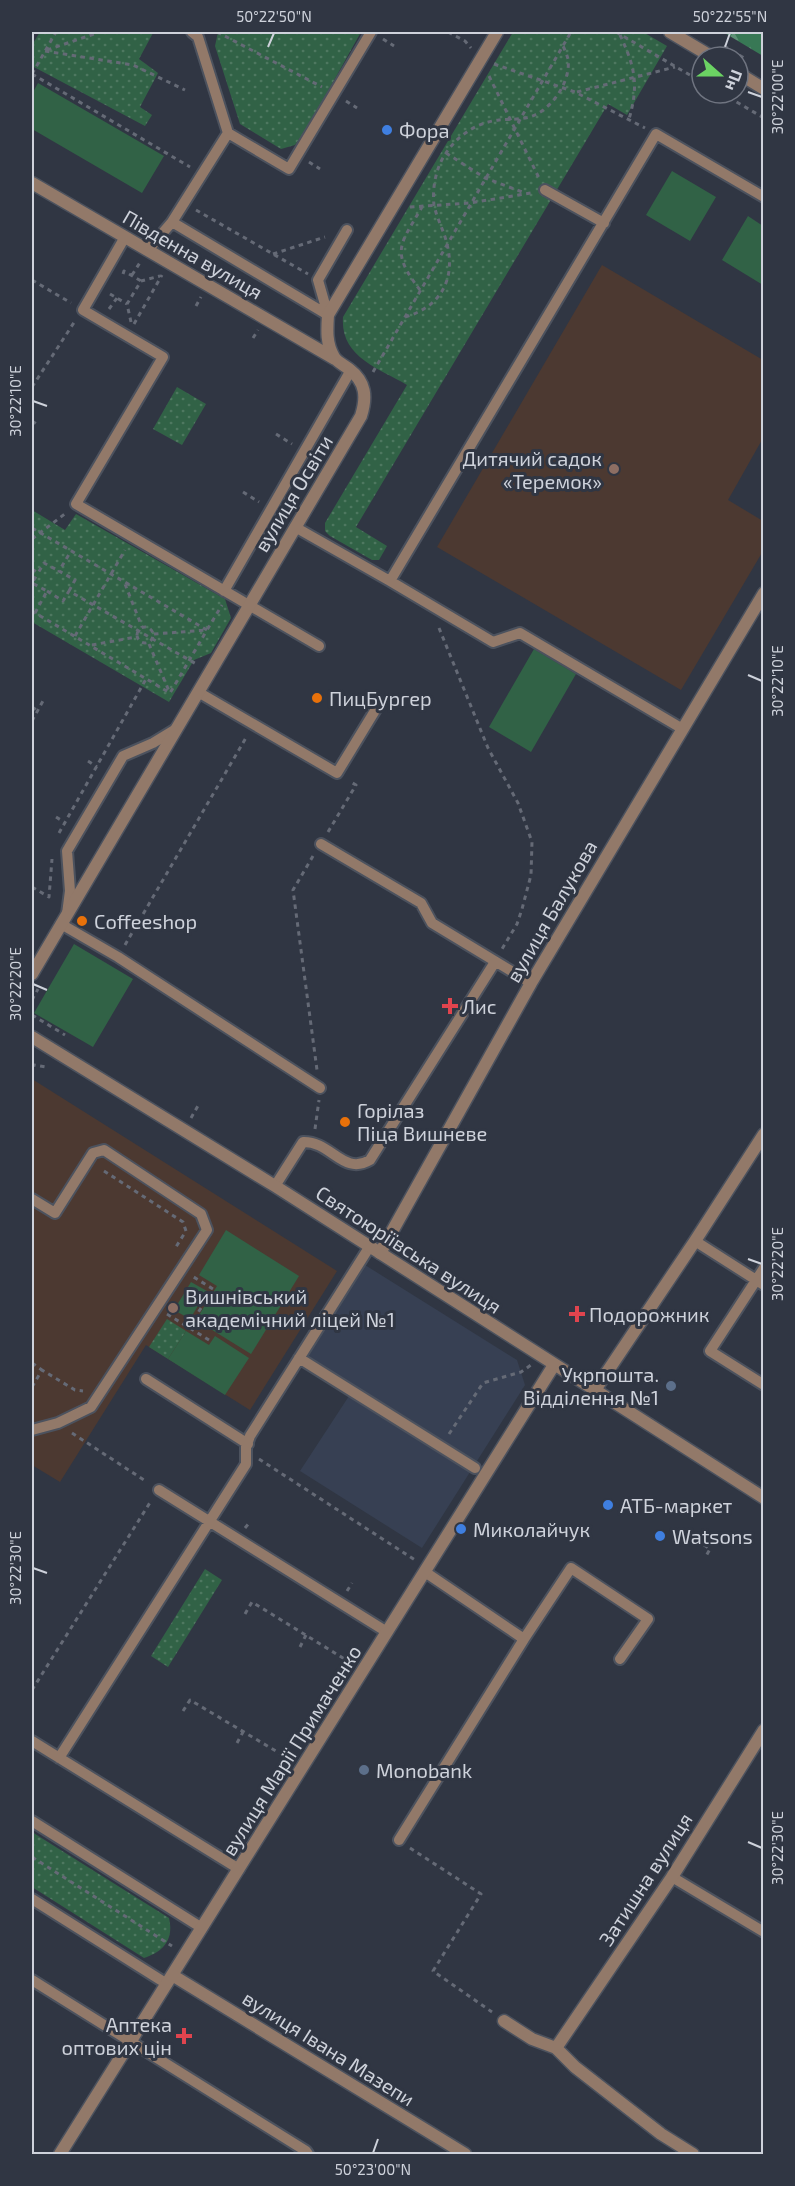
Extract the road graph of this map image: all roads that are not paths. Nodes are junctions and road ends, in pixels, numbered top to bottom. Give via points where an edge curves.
1 (371, 32) edge
2 (497, 32) edge
3 (670, 32) edge
4 (197, 33) edge
5 (692, 45) edge
6 (750, 80) edge
7 (764, 89) edge
8 (228, 133) junction
9 (32, 183) edge
10 (545, 190) road end
11 (764, 197) edge
12 (172, 222) junction
13 (604, 223) junction
14 (347, 230) road end
15 (125, 237) junction
16 (148, 250) junction
17 (328, 315) junction
18 (335, 359) junction
19 (351, 370) junction
20 (295, 527) junction
21 (390, 581) junction
22 (226, 593) junction
23 (764, 593) edge
24 (248, 606) junction
25 (318, 646) dead end
26 (198, 692) junction
27 (376, 708) dead end
28 (177, 728) junction
29 (681, 728) junction
30 (321, 844) road end
31 (64, 919) junction
32 (495, 962) junction
33 (32, 975) edge
34 (531, 983) junction
35 (32, 1037) edge
36 (320, 1088) road end
37 (764, 1134) edge
38 (275, 1186) junction
39 (32, 1199) edge
40 (695, 1241) junction
41 (375, 1249) junction
42 (764, 1268) edge
43 (760, 1282) edge
44 (299, 1358) junction
45 (554, 1365) junction
46 (146, 1379) dead end
47 (764, 1385) edge
48 (596, 1390) junction
49 (32, 1430) edge
50 (247, 1448) junction
51 (475, 1468) dead end
52 (159, 1490) road end
53 (764, 1498) edge
54 (209, 1522) junction
55 (424, 1572) junction
56 (387, 1632) junction
57 (524, 1639) junction
58 (620, 1659) dead end
59 (764, 1730) edge
60 (32, 1742) edge
61 (59, 1758) junction
62 (32, 1821) edge
63 (399, 1840) road end
64 (239, 1869) junction
65 (672, 1877) junction
66 (32, 1899) edge
67 (202, 1928) junction
68 (764, 1932) edge
69 (170, 1979) junction
70 (32, 1980) edge
71 (504, 2021) road end
72 (130, 2043) junction
73 (556, 2048) junction
74 (64, 2153) edge
75 (308, 2154) edge
76 (465, 2154) edge
77 (693, 2154) edge

1 - 8 lane via 289,169
2 - 17 street
3 - 5 street
4 - 8 lane
6 - 7 street
8 - 12 lane
9 - 15 street, Південна вулиця
10 - 13 lane
11 - 13 lane via 656,134
12 - 16 lane
12 - 17 lane
13 - 21 lane
14 - 17 lane via 318,280
15 - 16 street, Південна вулиця
15 - 22 lane via 83,310 163,357 76,504
16 - 18 street, Південна вулиця
17 - 18 street via 327,339
18 - 19 street
19 - 20 street, вулиця Освіти via 364,387 361,416
19 - 22 lane
20 - 21 lane
20 - 24 street, вулиця Освіти
21 - 29 lane via 493,642 520,633
22 - 24 lane
23 - 29 street, вулиця Балукова
24 - 25 lane
24 - 26 street, вулиця Освіти
26 - 27 lane via 337,773
26 - 28 street, вулиця Освіти
28 - 31 street, вулиця Освіти
28 - 31 lane via 153,744 123,756 67,850 70,891
29 - 34 street, вулиця Балукова
30 - 32 lane via 421,903 432,923
31 - 33 street, вулиця Освіти
31 - 36 lane
32 - 34 lane
32 - 38 lane via 370,1160 361,1166 350,1164 314,1142 303,1142
34 - 41 street, вулиця Балукова
35 - 38 street, Святоюріївська вулиця
37 - 40 street
38 - 41 street, Святоюріївська вулиця
39 - 49 lane via 55,1213 93,1153 104,1150 201,1214 207,1230 91,1407
40 - 43 lane
40 - 48 street
41 - 44 lane
41 - 45 street, Святоюріївська вулиця
42 - 43 lane
43 - 47 lane via 710,1350
44 - 50 lane via 250,1436
44 - 51 lane
45 - 48 street, Святоюріївська вулиця
45 - 55 street, вулиця Марії Примаченко
46 - 50 lane
48 - 53 street, Святоюріївська вулиця
50 - 54 lane via 246,1464
52 - 54 lane
54 - 56 lane
54 - 61 lane
55 - 56 street, вулиця Марії Примаченко
55 - 57 lane
56 - 64 street, вулиця Марії Примаченко
57 - 58 lane via 571,1568 648,1619
57 - 63 lane
59 - 65 street, Затишна вулиця
60 - 61 lane
61 - 64 lane
62 - 67 lane
64 - 67 street, вулиця Марії Примаченко
65 - 68 lane
65 - 73 street, Затишна вулиця
66 - 69 lane
67 - 69 street, вулиця Марії Примаченко
69 - 72 street, вулиця Марії Примаченко
69 - 76 street, вулиця Івана Мазепи
70 - 72 lane
71 - 73 street via 532,2039
72 - 74 street, вулиця Марії Примаченко
72 - 75 lane
73 - 77 street via 661,2134

